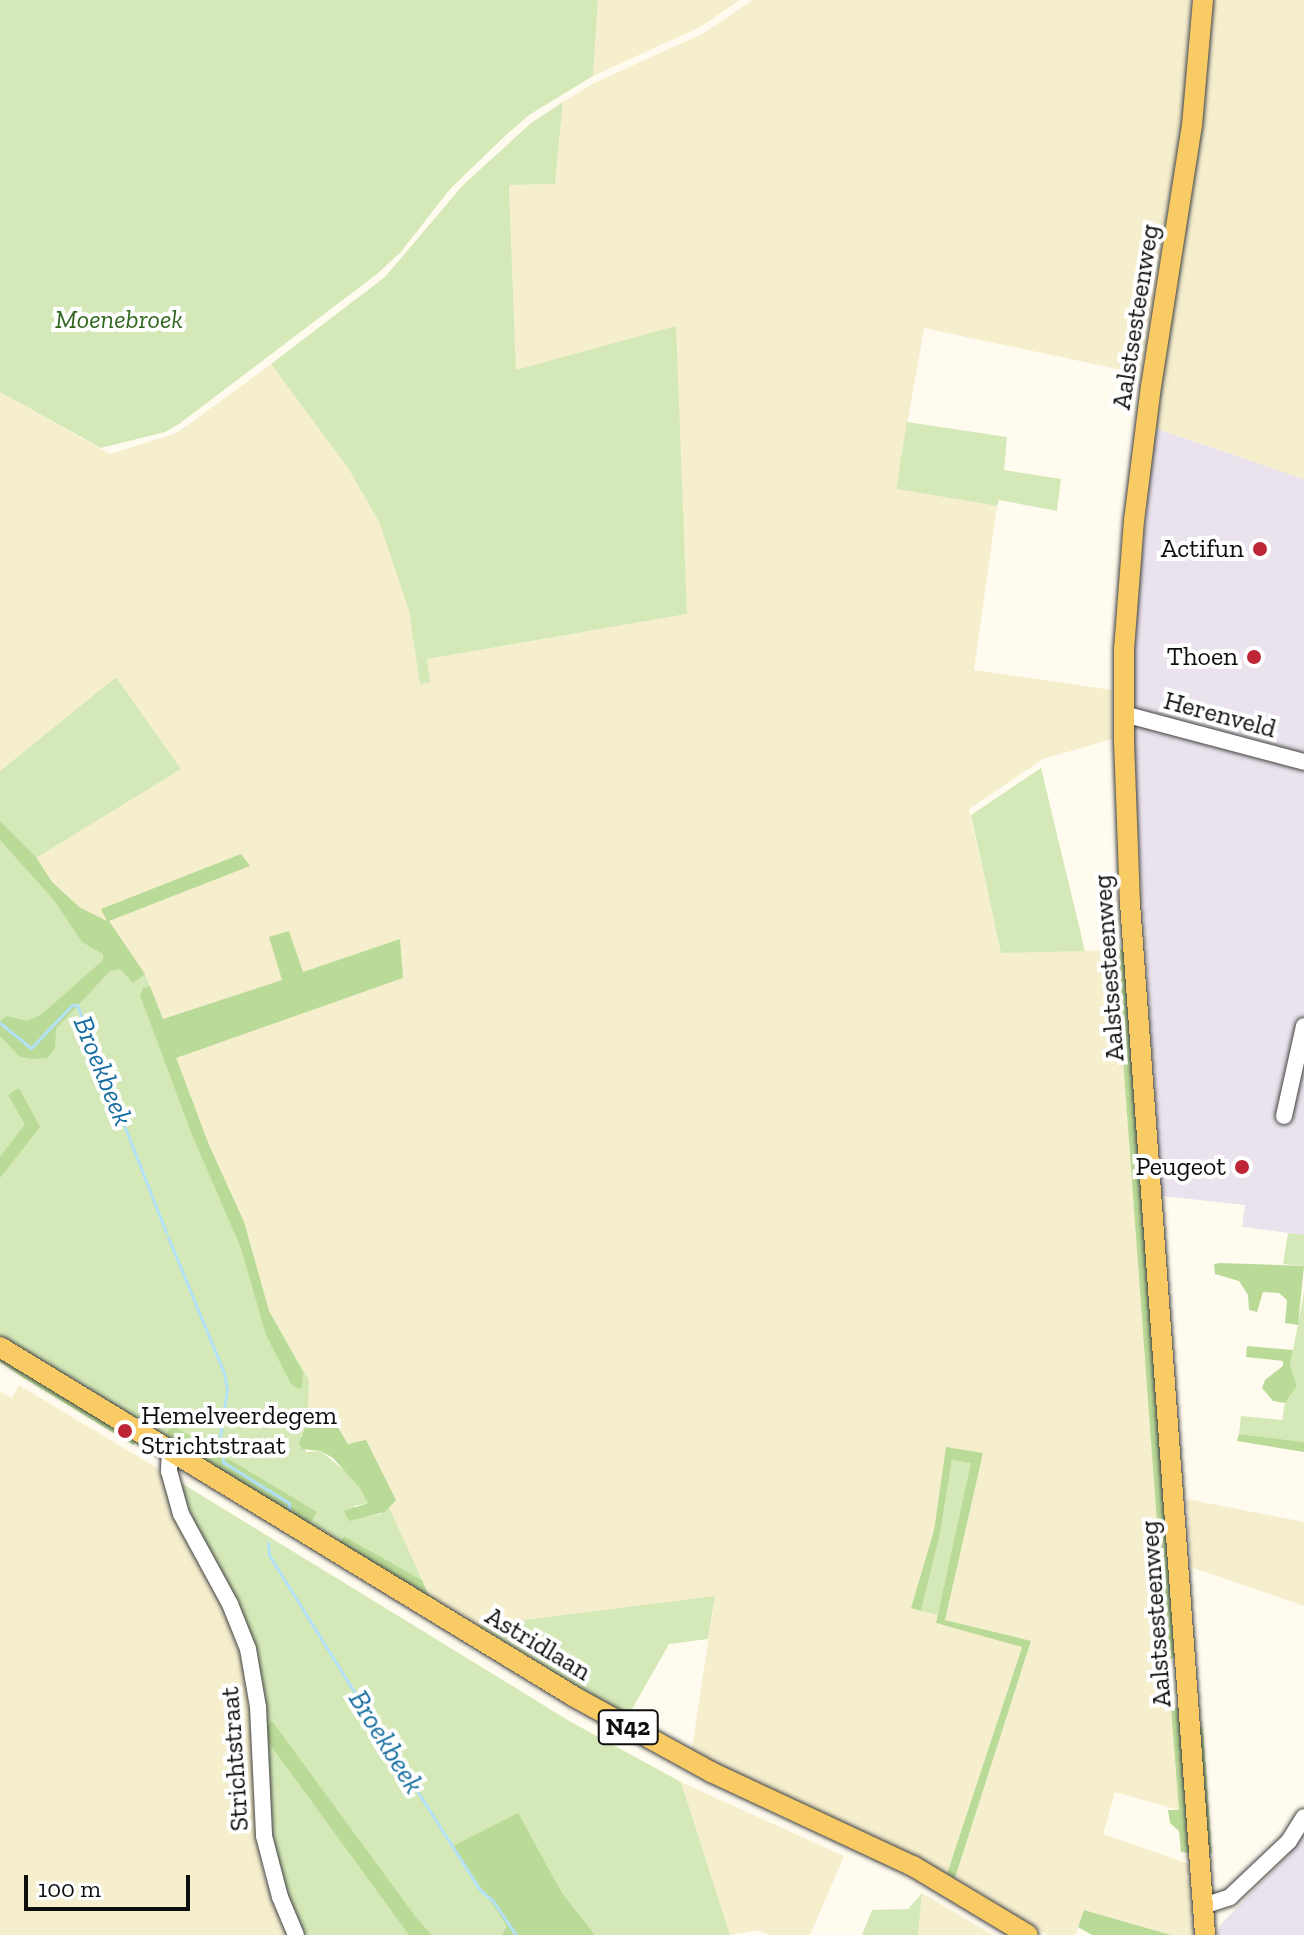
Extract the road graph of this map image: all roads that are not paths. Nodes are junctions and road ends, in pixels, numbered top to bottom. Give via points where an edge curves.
1 (1203, 0) edge
2 (1124, 714) junction
3 (1304, 762) edge
4 (1304, 1026) edge
5 (1284, 1116) dead end
6 (0, 1347) edge
7 (170, 1450) junction
8 (1304, 1817) edge
9 (1203, 1906) junction
10 (296, 1935) edge
11 (1028, 1935) edge
12 (1205, 1935) edge

1 - 2 main road, Aalstsesteenweg via 1192,125 1134,520
2 - 3 street, Herenveld
2 - 9 main road, Aalstsesteenweg via 1130,903
4 - 5 street
6 - 7 main road, N42
7 - 10 street, Strichtstraat via 169,1471 181,1514 248,1649 258,1707 264,1836
7 - 11 main road, Astridlaan / N42 via 586,1704 711,1772 927,1873
8 - 9 street via 1289,1841 1230,1897
9 - 12 main road, Aalstsesteenweg

